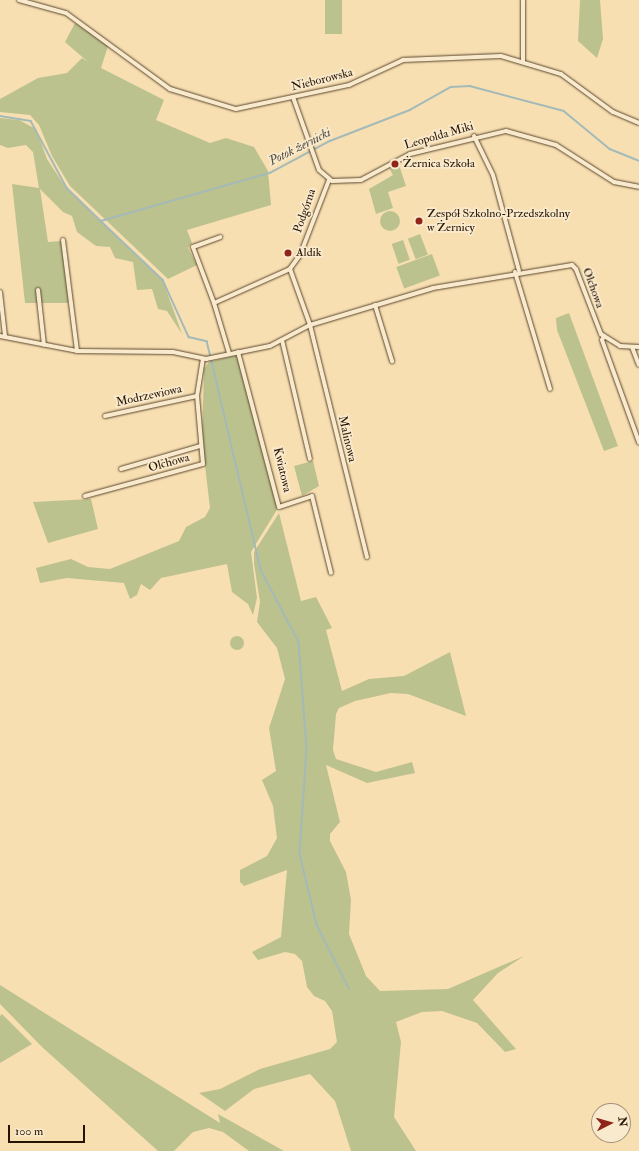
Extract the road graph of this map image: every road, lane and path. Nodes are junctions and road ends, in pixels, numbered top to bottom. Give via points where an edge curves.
1 (19, 0) edge
2 (523, 0) edge
3 (523, 61) junction
4 (293, 97) junction
5 (639, 123) edge
6 (474, 136) junction
7 (329, 180) junction
8 (639, 187) edge
9 (220, 237) dead end
10 (63, 240) dead end
11 (290, 269) junction
12 (517, 272) junction
13 (38, 290) dead end
14 (0, 292) edge
15 (214, 303) junction
16 (375, 305) junction
17 (310, 325) junction
18 (2, 336) edge
19 (604, 336) junction
20 (282, 340) junction
21 (44, 345) junction
22 (632, 347) junction
23 (639, 347) edge
24 (77, 350) junction
25 (238, 352) junction
26 (229, 353) junction
27 (202, 359) junction
28 (392, 361) dead end
29 (639, 366) edge
30 (550, 389) dead end
31 (197, 396) junction
32 (105, 416) dead end
33 (639, 442) edge
34 (200, 446) junction
35 (310, 459) dead end
36 (121, 469) dead end
37 (85, 496) dead end
38 (367, 557) dead end
39 (331, 573) dead end

1 - 4 street, Nieborowska via 66,12 121,51 155,80 176,92 236,109
2 - 3 street
3 - 4 street, Nieborowska via 495,56 403,60 356,83
3 - 5 street, Nieborowska via 564,75 613,112
4 - 7 street via 321,174
6 - 7 street, Leopolda Miki via 410,154 361,180
6 - 8 street, Leopolda Miki via 506,131 537,137 571,153 614,182
6 - 12 street via 492,175
7 - 11 street, Podgórna via 300,255
9 - 15 street via 192,247
10 - 24 street
11 - 15 street
11 - 17 street
12 - 16 street, Olchowa via 433,288
12 - 19 street, Olchowa via 575,266
12 - 30 street
13 - 21 street
14 - 18 street
15 - 26 street
16 - 17 street, Olchowa
16 - 28 street
17 - 20 street, Olchowa
17 - 38 street, Malinowa
18 - 21 street, Olchowa
19 - 22 street via 620,346
19 - 33 street via 602,340
20 - 25 street, Olchowa
20 - 35 street
21 - 24 street, Olchowa
22 - 23 street
22 - 29 street
24 - 27 street, Olchowa via 173,352
25 - 26 street, Olchowa
25 - 39 street, Kwiatowa via 279,507 312,496
26 - 27 street, Olchowa
27 - 31 street, Olchowa
31 - 32 street, Modrzewiowa
31 - 34 street, Olchowa
34 - 36 street
34 - 37 street, Olchowa via 203,464

